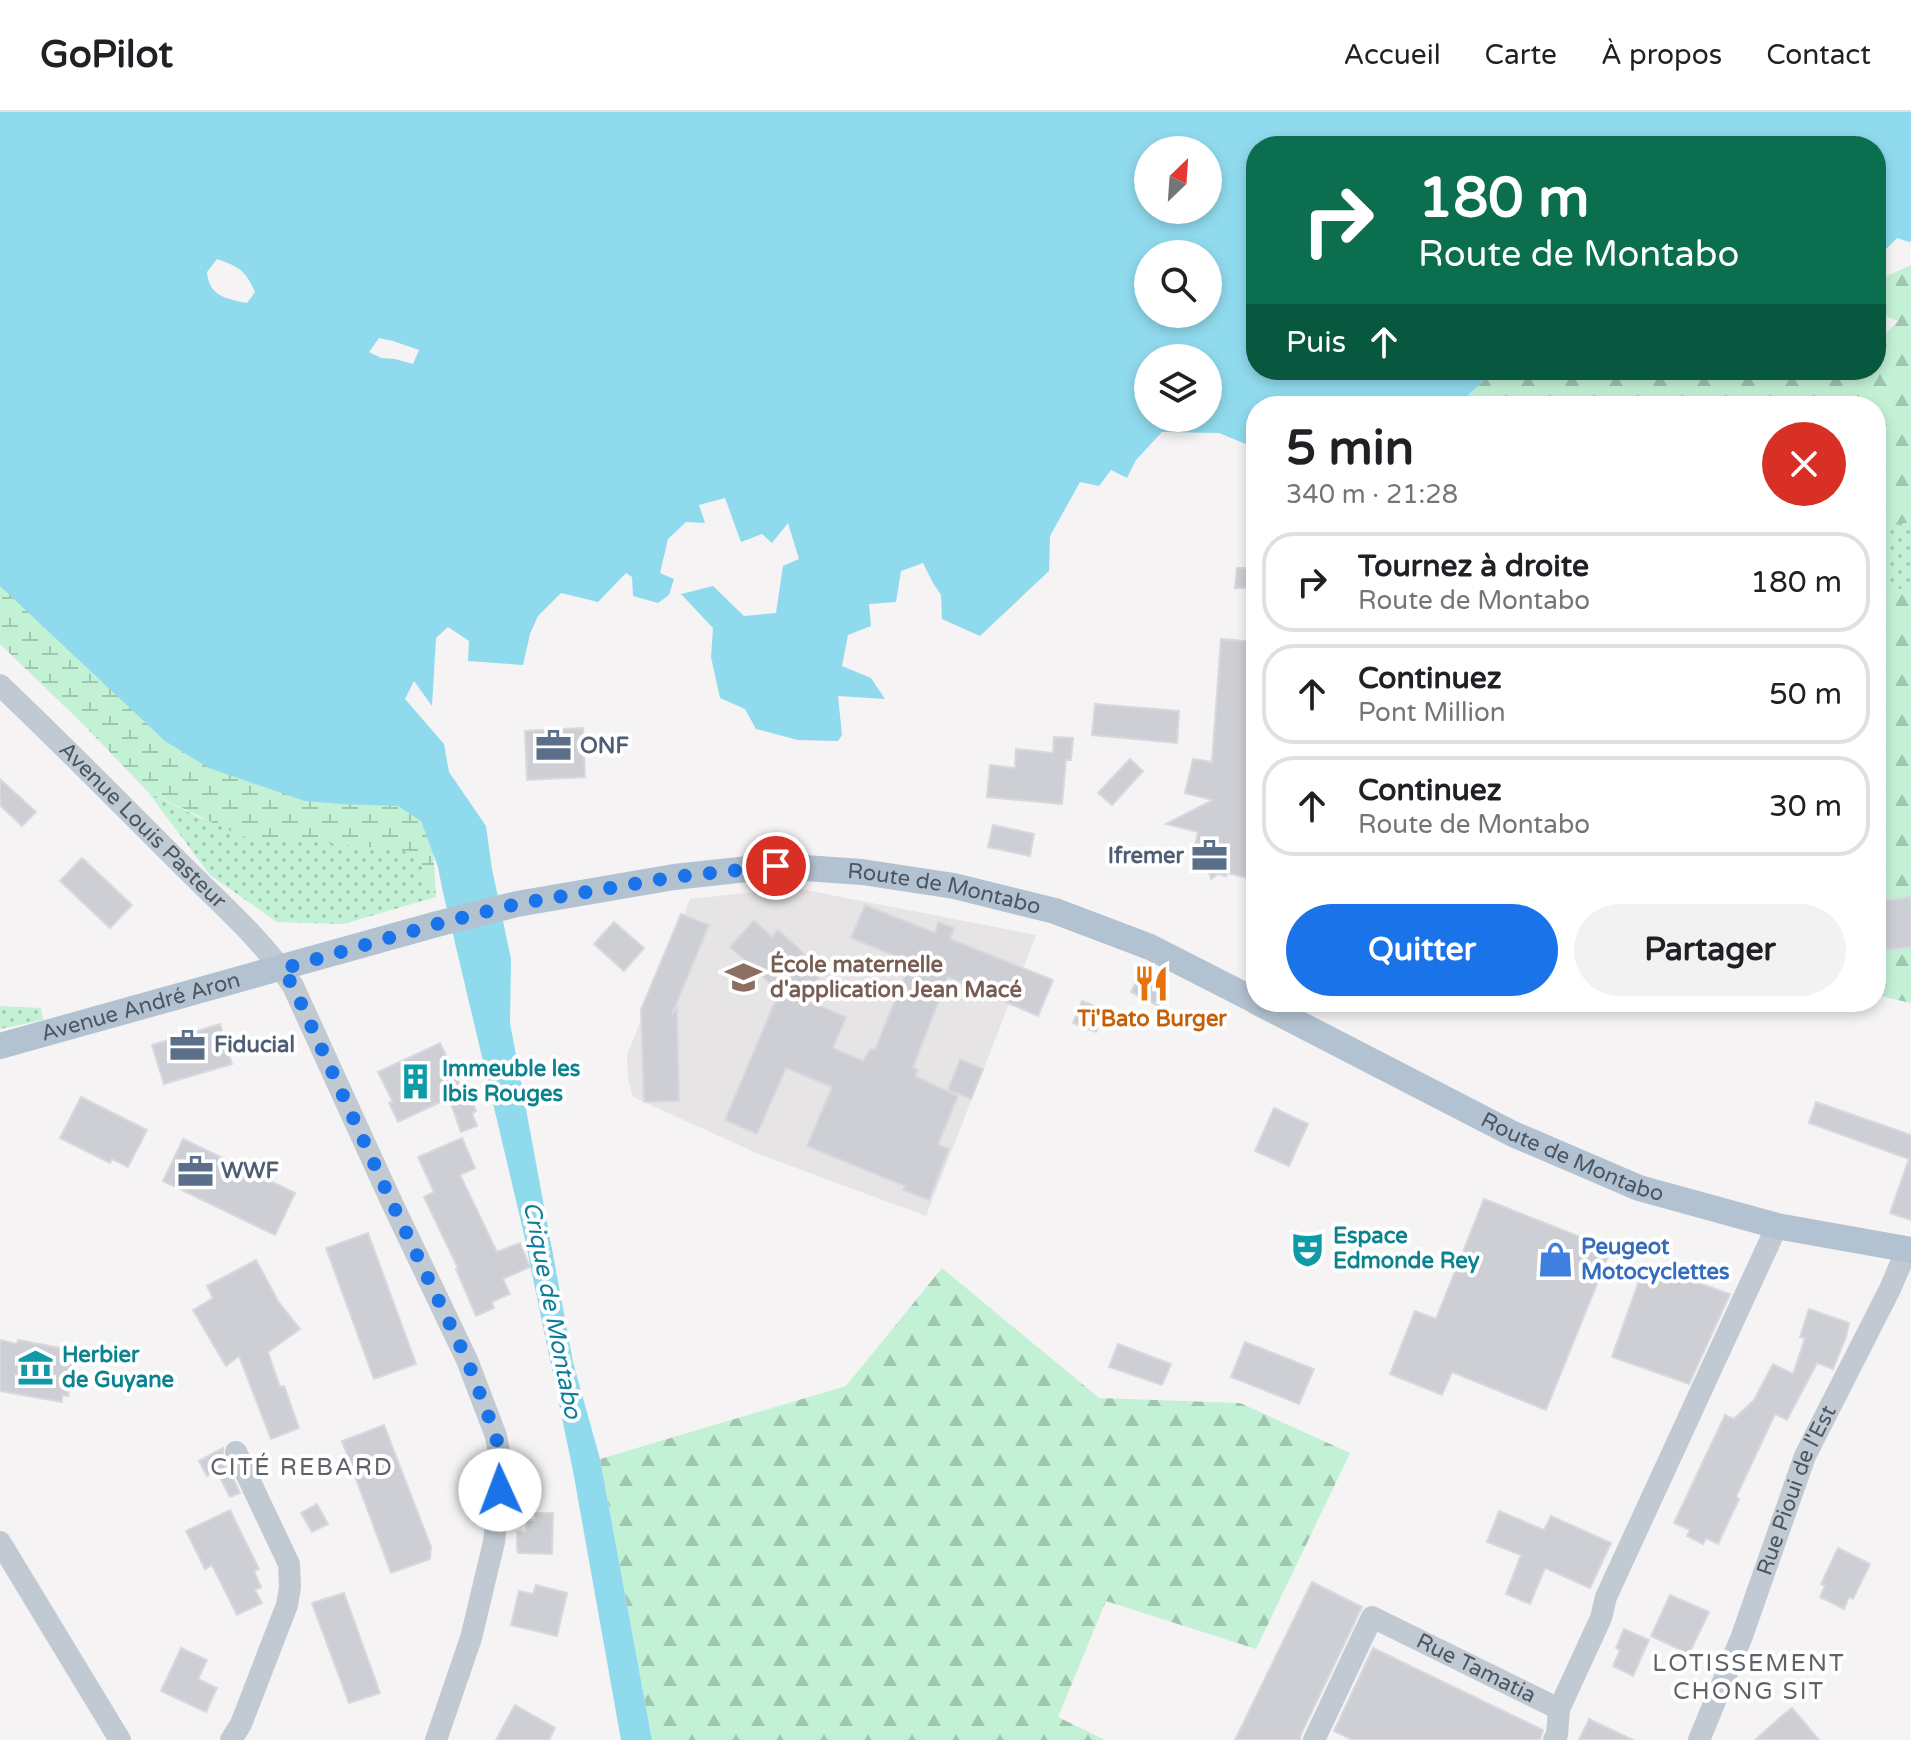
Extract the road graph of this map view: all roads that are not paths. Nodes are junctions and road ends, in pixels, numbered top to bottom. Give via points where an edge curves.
1 (0, 685) edge
2 (282, 969) junction
3 (1246, 996) edge
4 (1276, 1012) edge
5 (0, 1046) edge
6 (1777, 1226) junction
7 (1909, 1250) edge
8 (236, 1452) dead end
9 (0, 1542) edge
10 (1559, 1709) junction
11 (1556, 1737) edge
12 (120, 1740) edge
13 (231, 1740) edge
14 (436, 1740) edge
15 (1314, 1740) edge
16 (1699, 1740) edge

1 - 2 street, Avenue Louis Pasteur
2 - 3 main road, Route de Montabo via 517,904 776,866 954,886 1055,911 1150,947
2 - 5 main road, Avenue André Aron
2 - 14 street, Avenue Louis Pasteur via 467,1360 496,1436 502,1469 494,1542 471,1638
4 - 6 main road, Route de Montabo via 1513,1134 1639,1188
6 - 7 main road, Route de Montabo
6 - 10 street
7 - 16 street, Rue Pioui de l'Est via 1805,1456
8 - 13 street via 289,1564 290,1587
9 - 12 street
10 - 11 street, Rue Tamatia
10 - 15 street, Rue Tamatia via 1372,1617

